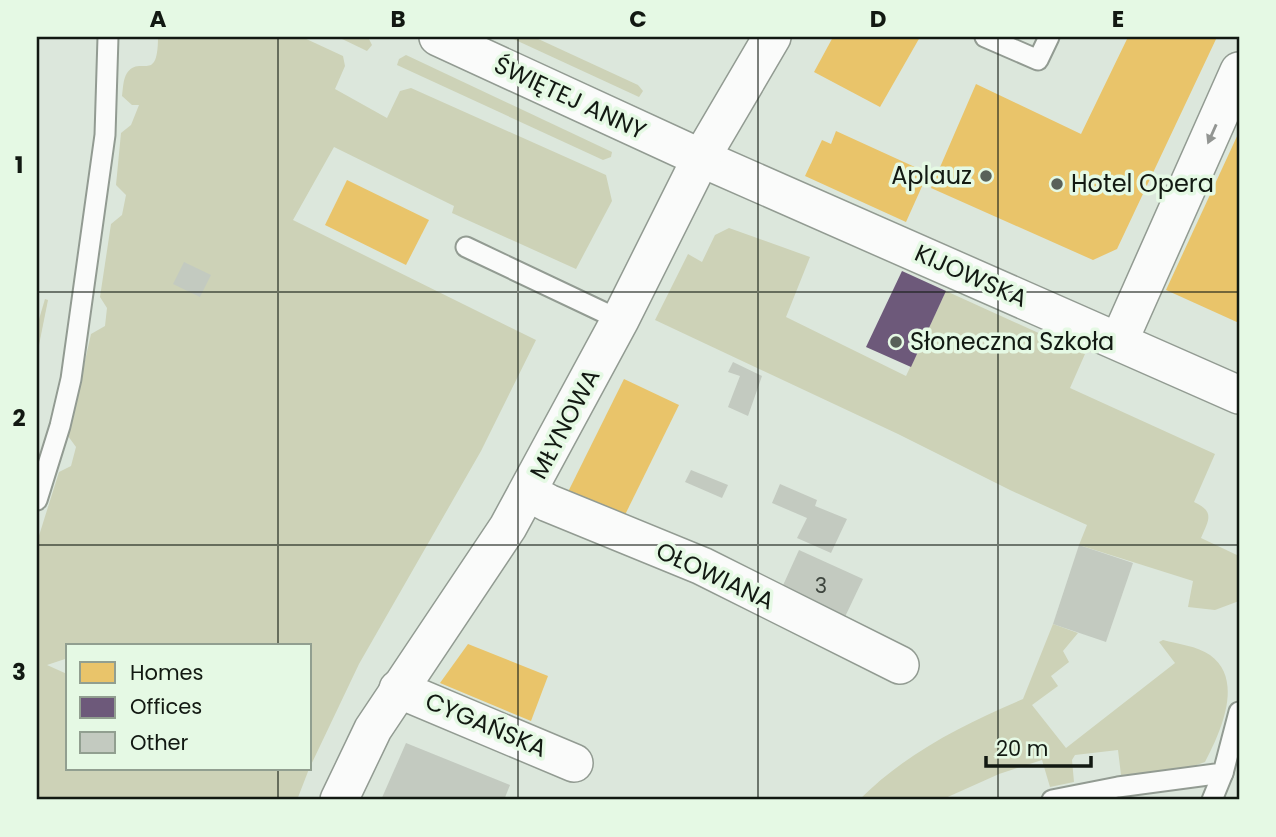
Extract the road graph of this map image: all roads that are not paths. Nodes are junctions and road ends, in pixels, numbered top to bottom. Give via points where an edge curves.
1 (108, 37) edge
2 (438, 37) edge
3 (772, 37) edge
4 (985, 37) edge
5 (1049, 37) edge
6 (1239, 71) edge
7 (701, 158) junction
8 (466, 247) dead end
9 (620, 320) junction
10 (1119, 341) junction
11 (1239, 395) edge
12 (528, 492) junction
13 (37, 500) edge
14 (900, 665) dead end
15 (398, 689) junction
16 (1239, 712) edge
17 (574, 763) dead end
18 (1223, 773) junction
19 (339, 800) edge
20 (1052, 800) edge
21 (1212, 800) edge

1 - 13 lane via 104,135 71,379
2 - 7 street, ŚWIĘTEJ ANNY
3 - 7 street, MŁYNOWA
4 - 5 lane via 1038,60
6 -> 10 street
7 - 9 street, MŁYNOWA
7 - 10 street, KIJOWSKA
8 - 9 lane
9 - 12 street, MŁYNOWA
10 - 11 street, KIJOWSKA
12 - 14 street, OŁOWIANA via 702,566
12 - 15 street, MŁYNOWA
15 - 17 street, CYGAŃSKA
15 - 19 street, MŁYNOWA
16 - 18 lane
18 - 20 lane
18 - 21 lane

